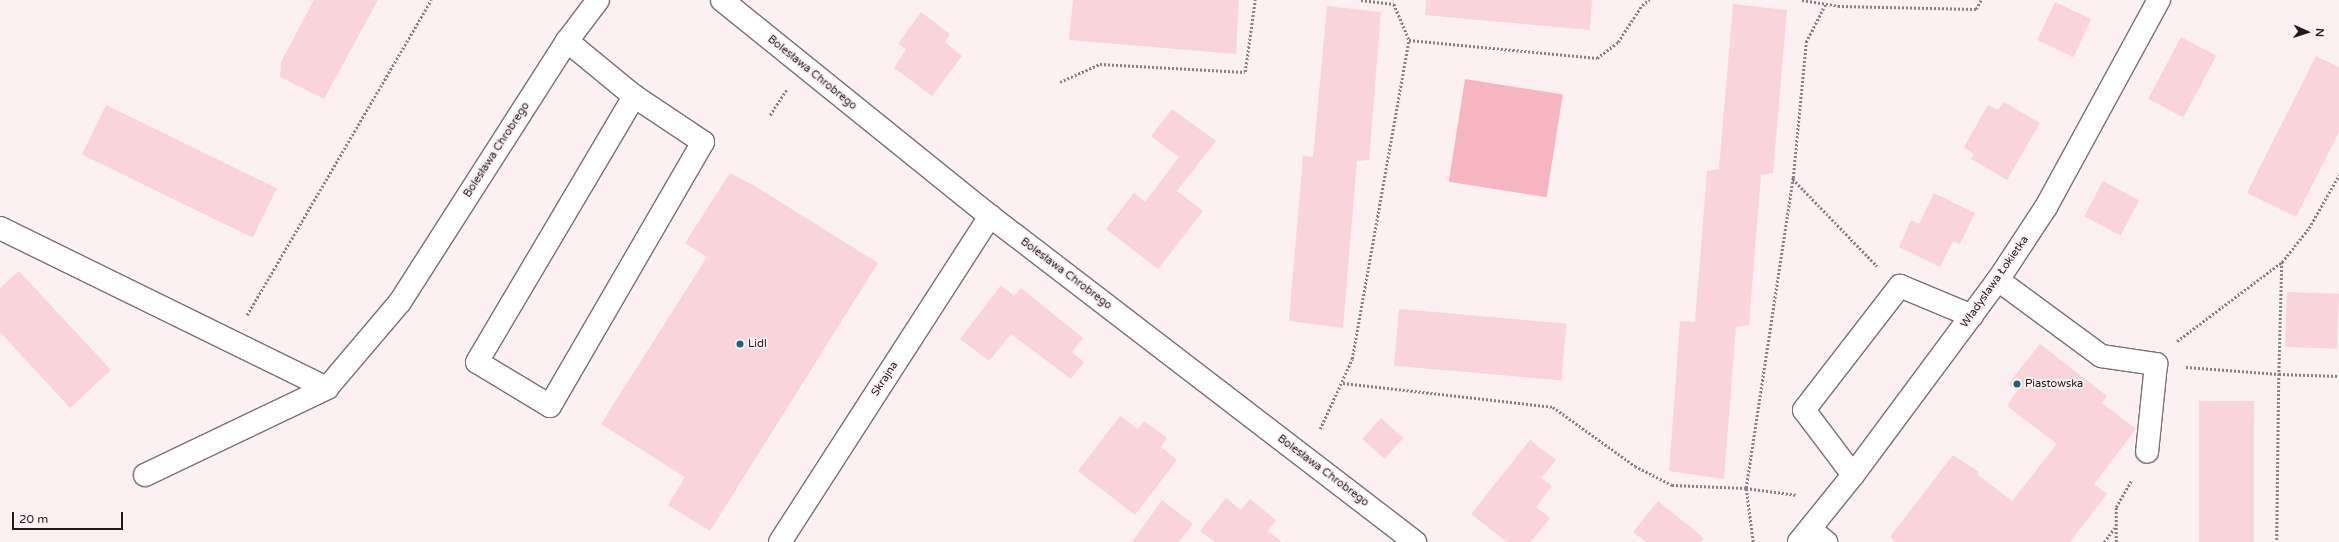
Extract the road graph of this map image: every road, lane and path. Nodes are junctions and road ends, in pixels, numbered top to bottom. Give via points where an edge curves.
1 (431, 0) edge
2 (598, 0) edge
3 (722, 0) edge
4 (1255, 0) edge
5 (1361, 0) edge
6 (1648, 0) edge
7 (1802, 0) edge
8 (1981, 0) edge
9 (2159, 0) edge
10 (1825, 4) junction
11 (1409, 40) junction
12 (567, 41) junction
13 (1060, 82) dead end
14 (789, 86) dead end
15 (634, 96) junction
16 (770, 115) dead end
17 (2339, 175) edge
18 (1793, 178) junction
19 (990, 216) junction
20 (0, 228) edge
21 (2282, 262) junction
22 (1998, 280) junction
23 (1900, 286) junction
24 (1972, 316) junction
25 (232, 341) junction
26 (2152, 364) junction
27 (2279, 374) junction
28 (2339, 376) edge
29 (1343, 383) junction
30 (327, 388) junction
31 (2147, 452) joint
32 (1301, 455) junction
33 (145, 475) dead end
34 (1853, 476) junction
35 (1746, 488) junction
36 (1833, 500) junction
37 (2116, 526) junction
38 (1811, 538) edge
39 (780, 542) edge
40 (1415, 542) edge
41 (1753, 542) edge
42 (2104, 542) edge
43 (2116, 542) edge
44 (2276, 542) edge

1 - 25 path
2 - 12 street, Bolesława Chrobrego
3 - 19 street, Bolesława Chrobrego
4 - 13 path via 1245,72 1100,64
5 - 11 path via 1394,4
6 - 11 path via 1618,42 1597,58
7 - 10 path
8 - 10 path via 1976,10
9 - 22 street, Władysława Łokietka via 2046,207
10 - 18 path via 1806,42
11 - 29 path via 1364,298 1352,359
12 - 15 street
12 - 30 street, Bolesława Chrobrego via 400,302
14 - 16 path
15 - 15 street via 703,142 550,406 477,362
17 - 21 path via 2309,228
18 - 23 path
18 - 35 path
19 - 32 street, Bolesława Chrobrego
19 - 39 street, Skrajna
20 - 25 street
21 - 26 path
21 - 27 path
22 - 24 street, Władysława Łokietka
22 - 26 street via 2101,356
23 - 24 street
23 - 34 street via 1804,410
24 - 34 street, Władysława Łokietka
25 - 30 street
26 - 27 path
26 - 31 street
27 - 28 path
27 - 44 path
29 - 32 path via 1315,439
29 - 35 path via 1553,407 1636,466 1672,485
30 - 33 street
31 - 37 path via 2116,507
32 - 40 street, Bolesława Chrobrego
34 - 36 street, Władysława Łokietka
35 - 36 path
35 - 41 path
36 - 38 street, Władysława Łokietka
37 - 42 path
37 - 43 path

